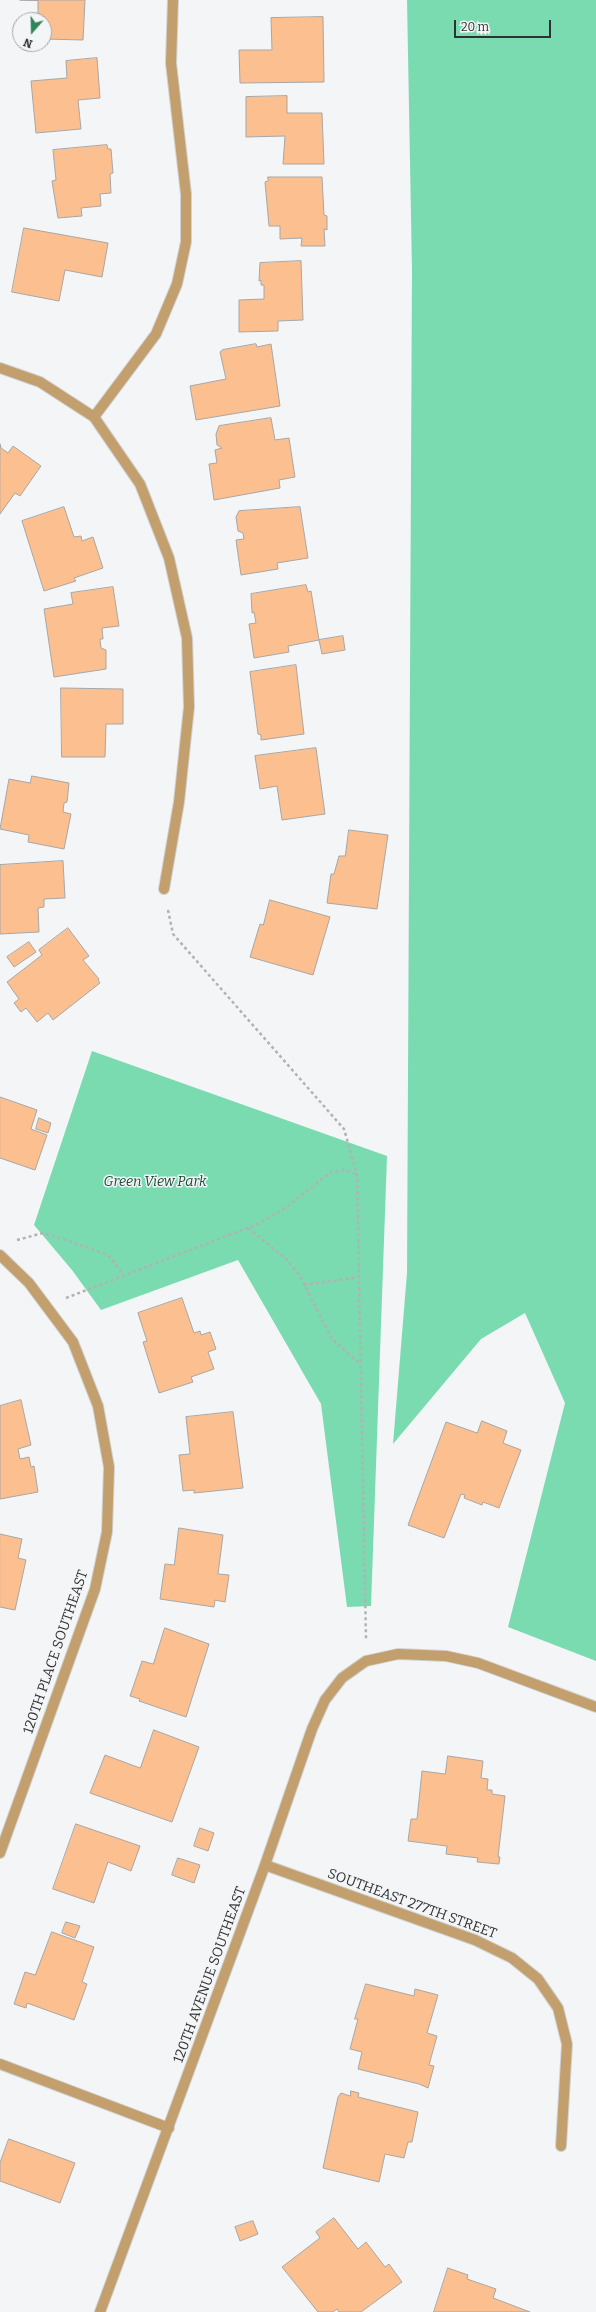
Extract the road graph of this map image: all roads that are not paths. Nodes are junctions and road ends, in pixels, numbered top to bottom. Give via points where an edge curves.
1 (173, 0) edge
2 (0, 368) edge
3 (94, 417) junction
4 (164, 889) road end
5 (0, 1255) edge
6 (596, 1707) edge
7 (0, 1853) edge
8 (265, 1865) junction
9 (0, 2064) edge
10 (169, 2128) junction
11 (560, 2146) dead end
12 (100, 2312) edge

1 - 3 street via 171,63 186,194 186,242 178,284 156,334
2 - 3 street via 40,382
3 - 4 street via 140,484 170,558 187,638 189,707 179,802
5 - 7 street, 120TH PLACE SOUTHEAST via 29,1283 73,1342 98,1406 109,1467 107,1532 95,1589
6 - 8 street, 120TH AVENUE SOUTHEAST via 478,1663 446,1656 398,1654 366,1661 342,1678 325,1700 312,1729
8 - 10 street, 120TH AVENUE SOUTHEAST
8 - 11 street, SOUTHEAST 277TH STREET via 475,1940 512,1958 538,1979 558,2008 567,2044
9 - 10 street
10 - 12 street, 120TH AVENUE SOUTHEAST

